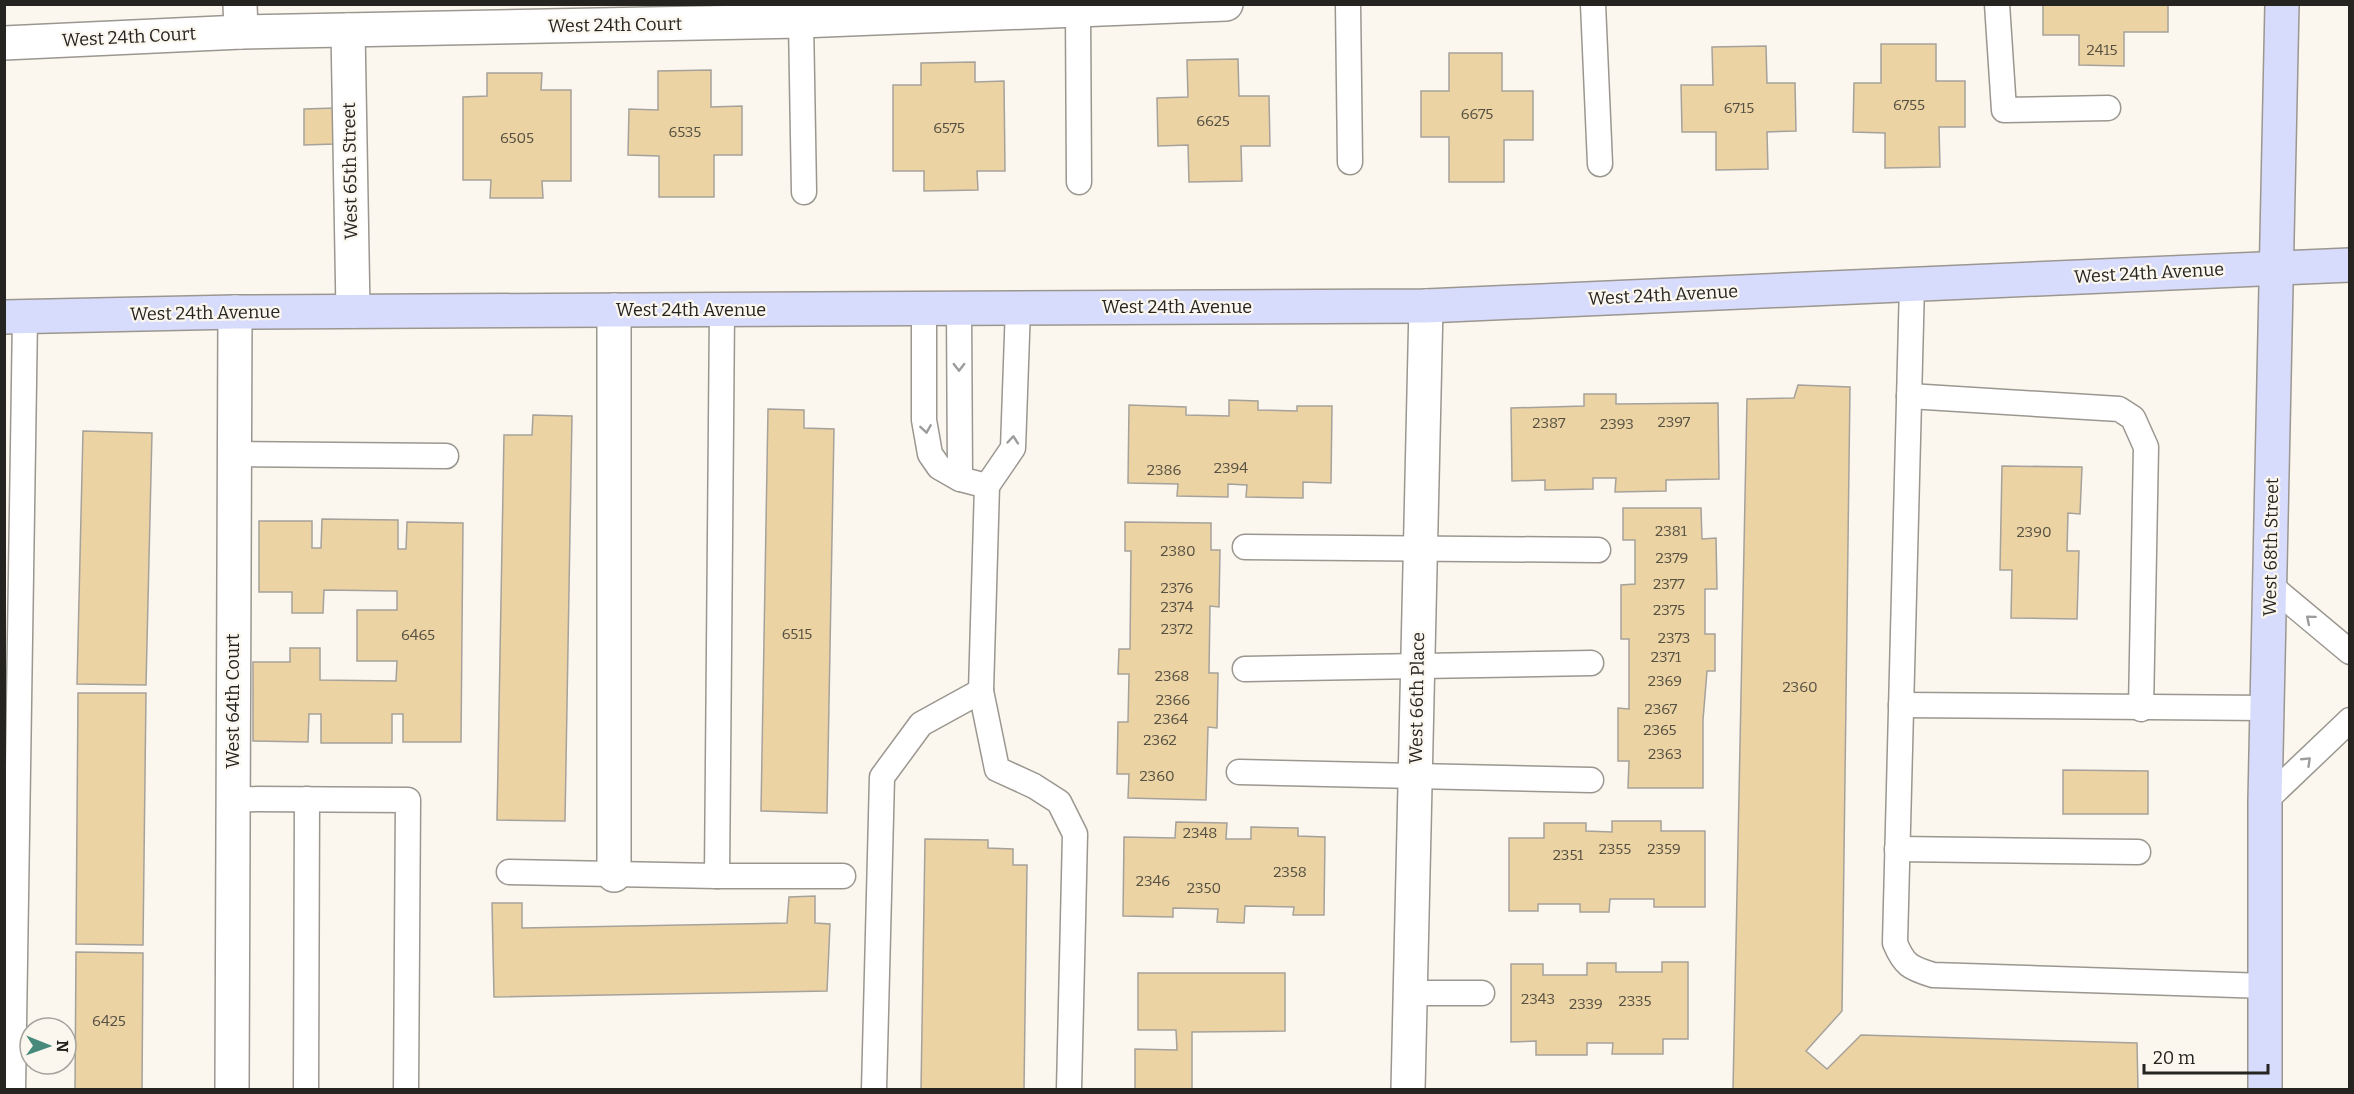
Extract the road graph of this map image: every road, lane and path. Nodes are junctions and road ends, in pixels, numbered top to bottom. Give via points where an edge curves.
1 (1226, 4) edge
2 (1348, 4) edge
3 (1593, 4) edge
4 (1997, 4) edge
5 (2283, 4) edge
6 (1078, 10) junction
7 (800, 13) edge
8 (241, 18) edge
9 (348, 30) junction
10 (4, 43) edge
11 (2109, 108) dead end
12 (1350, 162) dead end
13 (1600, 164) dead end
14 (1078, 182) dead end
15 (804, 192) dead end
16 (2349, 266) edge
17 (2276, 267) junction
18 (1912, 284) junction
19 (1426, 306) junction
20 (1018, 307) junction
21 (924, 308) junction
22 (959, 308) junction
23 (614, 310) junction
24 (722, 310) junction
25 (352, 311) junction
26 (235, 312) junction
27 (15, 317) edge
28 (1909, 396) junction
29 (235, 454) junction
30 (446, 456) dead end
31 (960, 479) junction
32 (987, 486) junction
33 (1245, 547) dead end
34 (1420, 549) junction
35 (1598, 550) dead end
36 (2271, 586) junction
37 (2349, 652) edge
38 (1591, 663) dead end
39 (1418, 666) junction
40 (1245, 669) dead end
41 (981, 691) junction
42 (1901, 705) junction
43 (2266, 708) junction
44 (2142, 709) junction
45 (2349, 720) edge
46 (1239, 772) dead end
47 (1415, 776) junction
48 (1591, 780) dead end
49 (233, 799) junction
50 (307, 799) junction
51 (2265, 801) junction
52 (1897, 849) junction
53 (2138, 852) dead end
54 (509, 872) dead end
55 (614, 875) junction
56 (717, 876) junction
57 (843, 876) dead end
58 (2266, 986) junction
59 (1410, 993) junction
60 (1482, 993) dead end
61 (13, 1089) edge
62 (232, 1089) edge
63 (306, 1089) edge
64 (406, 1089) edge
65 (874, 1089) edge
66 (1069, 1089) edge
67 (1408, 1089) edge
68 (2265, 1089) edge

1 - 6 street, West 24th Court
2 - 12 lane
3 - 13 lane
4 - 11 lane via 2004,110
5 - 17 street, West 68th Street
6 - 7 street, West 24th Court
6 - 14 lane
7 - 9 street, West 24th Court
7 - 15 lane
8 - 9 street, West 24th Court
8 - 10 street, West 24th Court
9 - 25 street, West 65th Street
16 - 17 street, West 24th Avenue
17 - 18 street, West 24th Avenue
17 - 36 street, West 68th Street
18 - 19 street, West 24th Avenue
18 - 28 lane
19 - 20 street, West 24th Avenue
19 - 34 street, West 66th Place
20 - 22 street, West 24th Avenue
32 -> 20 lane via 1013,448
21 - 22 street, West 24th Avenue
21 - 24 street, West 24th Avenue
21 -> 31 lane via 924,420 930,454 939,467
22 -> 31 lane
23 - 24 street, West 24th Avenue
23 - 25 street, West 24th Avenue
23 - 55 street
24 - 56 lane
25 - 26 street, West 24th Avenue
26 - 27 street, West 24th Avenue
26 - 29 street, West 64th Court
27 - 61 lane
28 - 42 lane
28 - 44 lane via 2119,409 2133,418 2146,447
29 - 30 lane
29 - 49 street, West 64th Court
31 - 32 lane
32 - 41 lane
33 - 34 lane
34 - 35 lane
34 - 39 street, West 66th Place
37 -> 36 lane
36 - 43 street, West 68th Street
38 - 39 lane
39 - 40 lane
39 - 47 street, West 66th Place
41 - 65 lane via 921,724 882,777
41 - 66 lane via 997,769 1059,802 1075,834
42 - 44 lane
42 - 52 lane
43 - 44 lane
43 - 51 street, West 68th Street
51 -> 45 lane
46 - 47 lane
47 - 48 lane
47 - 59 street, West 66th Place
49 - 50 lane
49 - 62 street, West 64th Court
50 - 63 lane
50 - 64 lane via 408,800
51 - 58 street, West 68th Street
52 - 53 lane
52 - 58 lane via 1894,943 1913,969 1951,976
54 - 55 lane
55 - 56 lane
56 - 57 lane
58 - 68 street, West 68th Street
59 - 60 lane
59 - 67 street, West 66th Place

